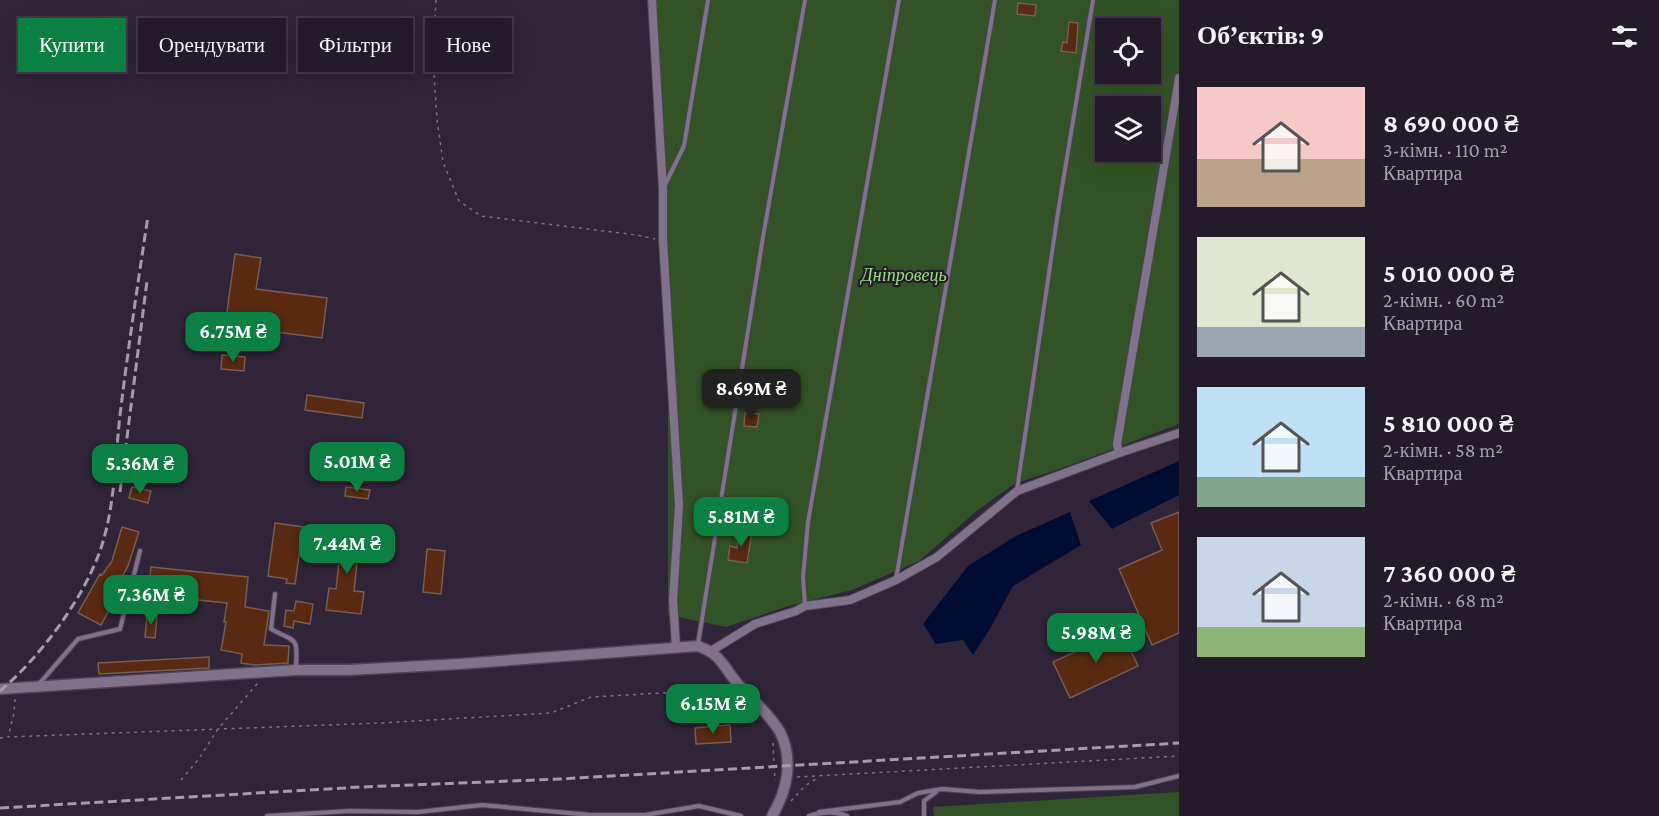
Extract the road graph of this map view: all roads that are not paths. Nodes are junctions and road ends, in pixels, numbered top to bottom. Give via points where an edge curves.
1 (652, 0) edge
2 (708, 0) edge
3 (805, 0) edge
4 (899, 0) edge
5 (995, 0) edge
6 (1093, 0) edge
7 (1179, 78) edge
8 (663, 190) junction
9 (1179, 433) edge
10 (1119, 453) junction
11 (1017, 491) junction
12 (140, 551) dead end
13 (896, 580) junction
14 (275, 594) dead end
15 (805, 606) junction
16 (676, 646) junction
17 (698, 646) junction
18 (711, 651) junction
19 (296, 670) junction
20 (36, 687) junction
21 (0, 689) edge
22 (1179, 776) edge
23 (942, 789) junction
24 (819, 812) junction
25 (774, 813) edge
26 (350, 814) edge
27 (308, 815) edge
28 (267, 816) edge
29 (741, 816) edge
30 (809, 816) edge
31 (847, 816) edge
32 (924, 816) edge

1 - 8 street
2 - 8 lane via 684,146
3 - 17 lane
4 - 15 lane via 808,522 803,577
5 - 13 lane
6 - 11 lane
7 - 10 street via 1117,444
8 - 16 street via 679,505 673,600
9 - 10 street
10 - 11 street
11 - 13 street via 937,557
12 - 20 lane via 120,629 78,639
13 - 15 street via 850,600
14 - 19 lane via 271,628 293,638 298,646
15 - 18 street via 755,624
16 - 17 street
16 - 19 street via 459,664
17 - 18 street
18 - 25 street via 779,732 784,744 788,779
19 - 20 street
20 - 21 street
22 - 23 lane via 1135,787 980,792
23 - 24 lane via 918,793 900,802
23 - 32 lane via 924,801
24 - 30 lane
24 - 31 lane
26 - 27 lane
26 - 29 lane via 482,805 591,815 645,815 699,806
27 - 28 lane

